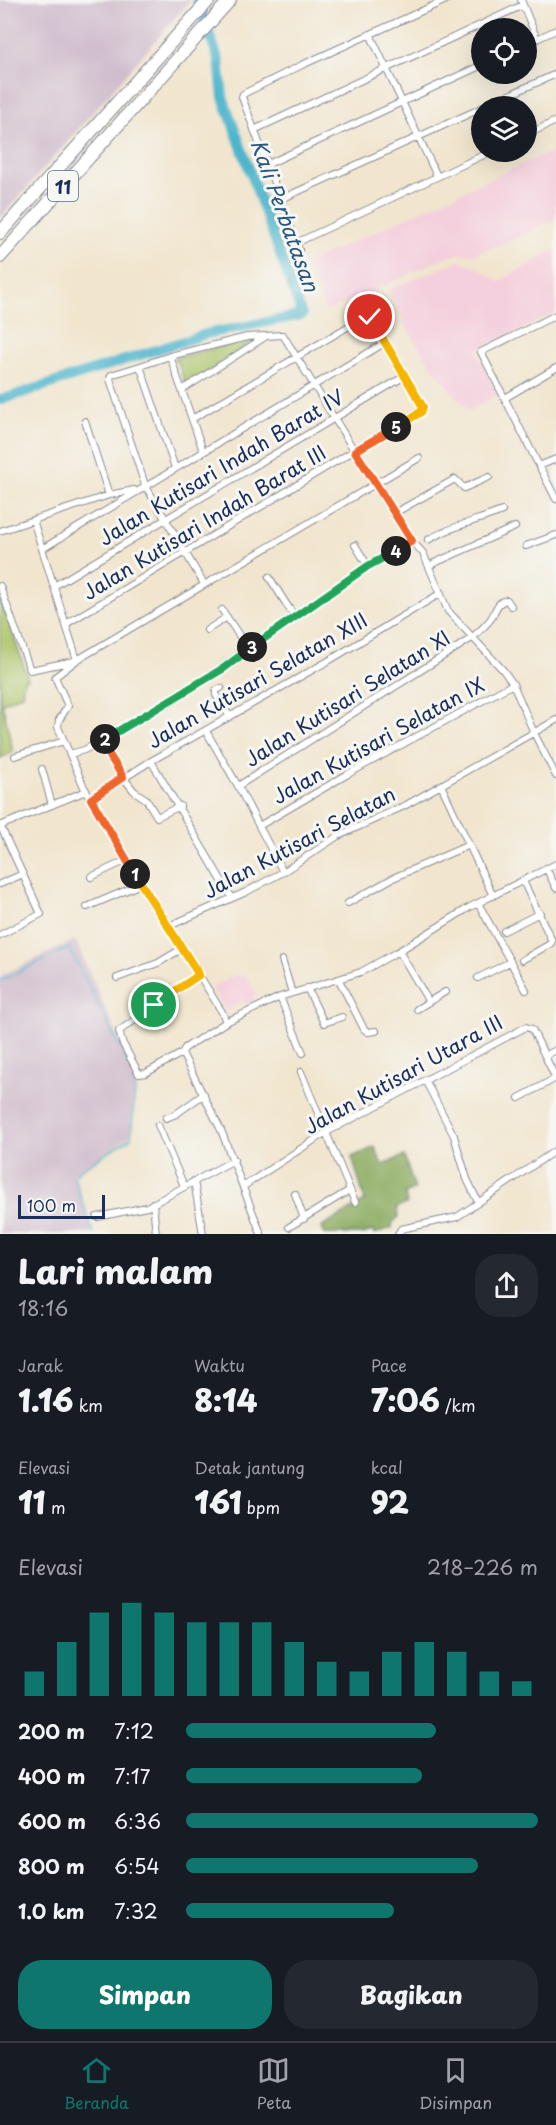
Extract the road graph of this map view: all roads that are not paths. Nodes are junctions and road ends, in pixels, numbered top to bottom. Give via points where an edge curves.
1 (209, 0) edge
2 (446, 0) edge
3 (228, 2) edge
4 (522, 3) edge
5 (528, 18) edge
6 (556, 30) edge
7 (370, 34) junction
8 (537, 39) edge
9 (387, 67) junction
10 (471, 70) edge
11 (556, 74) edge
12 (507, 96) edge
13 (403, 102) junction
14 (471, 113) edge
15 (556, 121) edge
16 (254, 130) junction
17 (537, 130) edge
18 (418, 137) junction
19 (471, 160) edge
20 (266, 165) junction
21 (436, 176) junction
22 (279, 200) junction
23 (0, 233) edge
24 (0, 257) edge
25 (556, 315) edge
26 (268, 335) junction
27 (386, 342) junction
28 (170, 356) junction
29 (297, 356) junction
30 (140, 366) junction
31 (556, 368) edge
32 (405, 376) junction
33 (314, 384) junction
34 (182, 390) junction
35 (505, 398) junction
36 (335, 418) junction
37 (192, 419) junction
38 (85, 421) dead end
39 (203, 451) junction
40 (355, 451) junction
41 (419, 458) dead end
42 (556, 459) edge
43 (539, 466) junction
44 (175, 468) junction
45 (489, 477) dead end
46 (374, 483) junction
47 (145, 485) junction
48 (138, 490) junction
49 (109, 495) junction
50 (556, 499) edge
51 (502, 511) dead end
52 (393, 514) junction
53 (165, 519) junction
54 (33, 520) junction
55 (515, 528) dead end
56 (0, 531) edge
57 (556, 535) edge
58 (412, 541) junction
59 (424, 543) junction
60 (355, 545) dead end
61 (526, 546) dead end
62 (42, 549) junction
63 (185, 553) junction
64 (430, 565) junction
65 (368, 566) junction
66 (269, 578) dead end
67 (204, 584) junction
68 (0, 586) edge
69 (54, 586) junction
70 (441, 593) junction
71 (511, 606) dead end
72 (222, 610) dead end
73 (294, 616) junction
74 (227, 617) junction
75 (66, 624) junction
76 (207, 630) dead end
77 (472, 638) junction
78 (249, 650) junction
79 (77, 660) junction
80 (513, 684) junction
81 (221, 688) dead end
82 (230, 717) junction
83 (556, 720) edge
84 (206, 731) junction
85 (534, 733) junction
86 (64, 741) junction
87 (101, 742) junction
88 (70, 754) junction
89 (15, 756) dead end
90 (152, 761) junction
91 (42, 769) dead end
92 (556, 776) edge
93 (123, 777) junction
94 (441, 785) junction
95 (238, 786) junction
96 (86, 791) junction
97 (91, 799) junction
98 (52, 805) junction
99 (180, 807) junction
100 (0, 825) edge
101 (259, 826) junction
102 (469, 845) junction
103 (127, 860) junction
104 (556, 864) edge
105 (546, 868) junction
106 (283, 872) junction
107 (23, 874) junction
108 (91, 877) dead end
109 (523, 881) junction
110 (0, 884) edge
111 (141, 884) junction
112 (556, 888) edge
113 (494, 896) junction
114 (232, 898) junction
115 (348, 903) dead end
116 (478, 903) junction
117 (87, 907) dead end
118 (540, 913) junction
119 (169, 926) junction
120 (504, 931) dead end
121 (0, 934) edge
122 (554, 943) edge
123 (183, 948) junction
124 (399, 951) junction
125 (282, 960) dead end
126 (522, 960) dead end
127 (510, 962) junction
128 (199, 975) junction
129 (117, 978) dead end
130 (478, 978) dead end
131 (339, 980) junction
132 (307, 988) junction
133 (526, 990) dead end
134 (445, 992) dead end
135 (292, 993) junction
136 (280, 997) junction
137 (429, 1002) junction
138 (417, 1009) dead end
139 (342, 1017) dead end
140 (226, 1022) junction
141 (376, 1031) dead end
142 (556, 1050) edge
143 (182, 1053) junction
144 (303, 1053) dead end
145 (545, 1056) junction
146 (300, 1072) dead end
147 (556, 1078) edge
148 (425, 1080) junction
149 (204, 1094) junction
150 (519, 1098) dead end
151 (166, 1118) dead end
152 (158, 1125) dead end
153 (325, 1133) junction
154 (556, 1150) edge
155 (234, 1160) junction
156 (194, 1181) junction
157 (184, 1186) junction
158 (244, 1186) junction
159 (350, 1190) junction
160 (295, 1194) dead end
161 (355, 1202) dead end
162 (478, 1202) junction
163 (153, 1203) junction
164 (97, 1218) dead end
165 (304, 1219) junction
166 (289, 1227) dead end
167 (156, 1234) edge
168 (203, 1234) edge
169 (261, 1234) edge
170 (398, 1234) edge

1 - 23 highway, 11
2 - 7 street
3 - 24 highway, 11
4 - 5 street
4 - 9 street
6 - 8 street
7 - 9 street
7 - 16 street via 246,91 242,98
9 - 13 street
9 - 16 street
10 - 13 street
11 - 12 street
13 - 18 street
13 - 20 street
14 - 18 street
15 - 17 street
16 - 20 street
18 - 21 street
18 - 22 street
19 - 21 street
20 - 22 street
21 - 22 street via 297,246
25 - 35 street via 481,351
26 - 28 street
26 - 29 street via 282,334
26 - 34 street
27 - 29 street via 366,316
27 - 32 street
27 - 33 street
28 - 30 street
28 - 34 street
29 - 33 street
29 - 37 street
30 - 44 street
30 - 47 street via 112,374 110,379
31 - 35 street
32 - 36 street, Jalan Kutisari Indah Barat IV
32 - 40 street, Jalan Kutisari Indah Barat III via 423,407 421,412
33 - 36 street
33 - 39 street
34 - 37 street
35 - 43 street
36 - 40 street
36 - 53 street, Jalan Kutisari Indah Barat IV
37 - 39 street
38 - 49 street
39 - 44 street
40 - 46 street
40 - 63 street, Jalan Kutisari Indah Barat III
41 - 46 street
42 - 43 street
43 - 50 street
44 - 47 street
45 - 52 street via 464,488 455,479
46 - 52 street
46 - 67 street
47 - 48 street
47 - 53 street
48 - 49 street
48 - 62 street
49 - 54 street
51 - 59 street via 451,527
52 - 58 street
53 - 63 street
53 - 69 street, Jalan Kutisari Indah Barat IV
54 - 56 street
54 - 62 street
55 - 64 street
57 - 61 street
58 - 59 street
58 - 65 street
59 - 64 street
60 - 65 street
62 - 69 street
63 - 67 street
63 - 75 street, Jalan Kutisari Indah Barat III
64 - 70 street
65 - 73 street
66 - 73 street
67 - 79 street
68 - 79 street via 30,670
69 - 75 street
70 - 77 street via 448,611
70 - 82 street, Jalan Kutisari Selatan XIII
71 - 77 street, Jalan Kutisari Selatan XI via 503,600
72 - 74 street
73 - 78 street
74 - 76 street
74 - 78 street
75 - 79 street
77 - 80 street
77 - 95 street, Jalan Kutisari Selatan XI
78 - 87 street
79 - 86 street via 54,678 68,704 58,723
80 - 85 street
80 - 101 street, Jalan Kutisari Selatan IX
81 - 82 street via 216,695
82 - 84 street, Jalan Kutisari Selatan XIII
83 - 85 street, Jalan Kutisari Selatan
84 - 90 street, Jalan Kutisari Selatan XIII
84 - 95 street
85 - 92 street
85 - 94 street, Jalan Kutisari Selatan
86 - 88 street
86 - 89 street
87 - 88 street
87 - 93 street
88 - 96 street
90 - 93 street, Jalan Kutisari Selatan XIII
90 - 99 street
91 - 98 street
93 - 97 street, Jalan Kutisari Selatan XIII
93 - 99 street via 146,798 157,817
94 - 102 street
94 - 106 street, Jalan Kutisari Selatan via 338,836
95 - 101 street
96 - 97 street
96 - 98 street
97 - 103 street
98 - 100 street
99 - 114 street
100 - 107 street
101 - 106 street
102 - 113 street
102 - 115 street via 393,878
103 - 108 street
103 - 111 street
104 - 105 street
105 - 109 street
105 - 112 street
106 - 114 street, Jalan Kutisari Selatan
107 - 110 street
107 - 121 street via 41,913
109 - 113 street
109 - 118 street
111 - 117 street
111 - 119 street
113 - 116 street
114 - 119 street, Jalan Kutisari Selatan
116 - 124 street
116 - 127 street
118 - 120 street
118 - 122 street
119 - 123 street
122 - 126 street
123 - 128 street
123 - 129 street via 158,963
124 - 131 street
124 - 137 street
125 - 135 street
127 - 130 street
127 - 133 street
128 - 140 street
128 - 143 street via 118,1033 140,1075
131 - 132 street
131 - 141 street via 364,1029
132 - 135 street
132 - 139 street via 324,1023
134 - 137 street
135 - 136 street
136 - 140 street
136 - 144 street
137 - 138 street
140 - 143 street
142 - 145 street
143 - 149 street
145 - 147 street, Jalan Kutisari Utara III
145 - 148 street, Jalan Kutisari Utara III via 527,1026
146 - 153 street
147 - 150 street
148 - 153 street, Jalan Kutisari Utara III
148 - 162 street via 454,1136
149 - 151 street
149 - 155 street
152 - 157 street
153 - 158 street, Jalan Kutisari Utara III
153 - 159 street
154 - 162 street
155 - 156 street
155 - 158 street
156 - 157 street
156 - 168 street
157 - 163 street
158 - 169 street
159 - 161 street
159 - 165 street
160 - 165 street
162 - 170 street via 456,1217 401,1229
163 - 164 street
163 - 167 street
165 - 166 street

